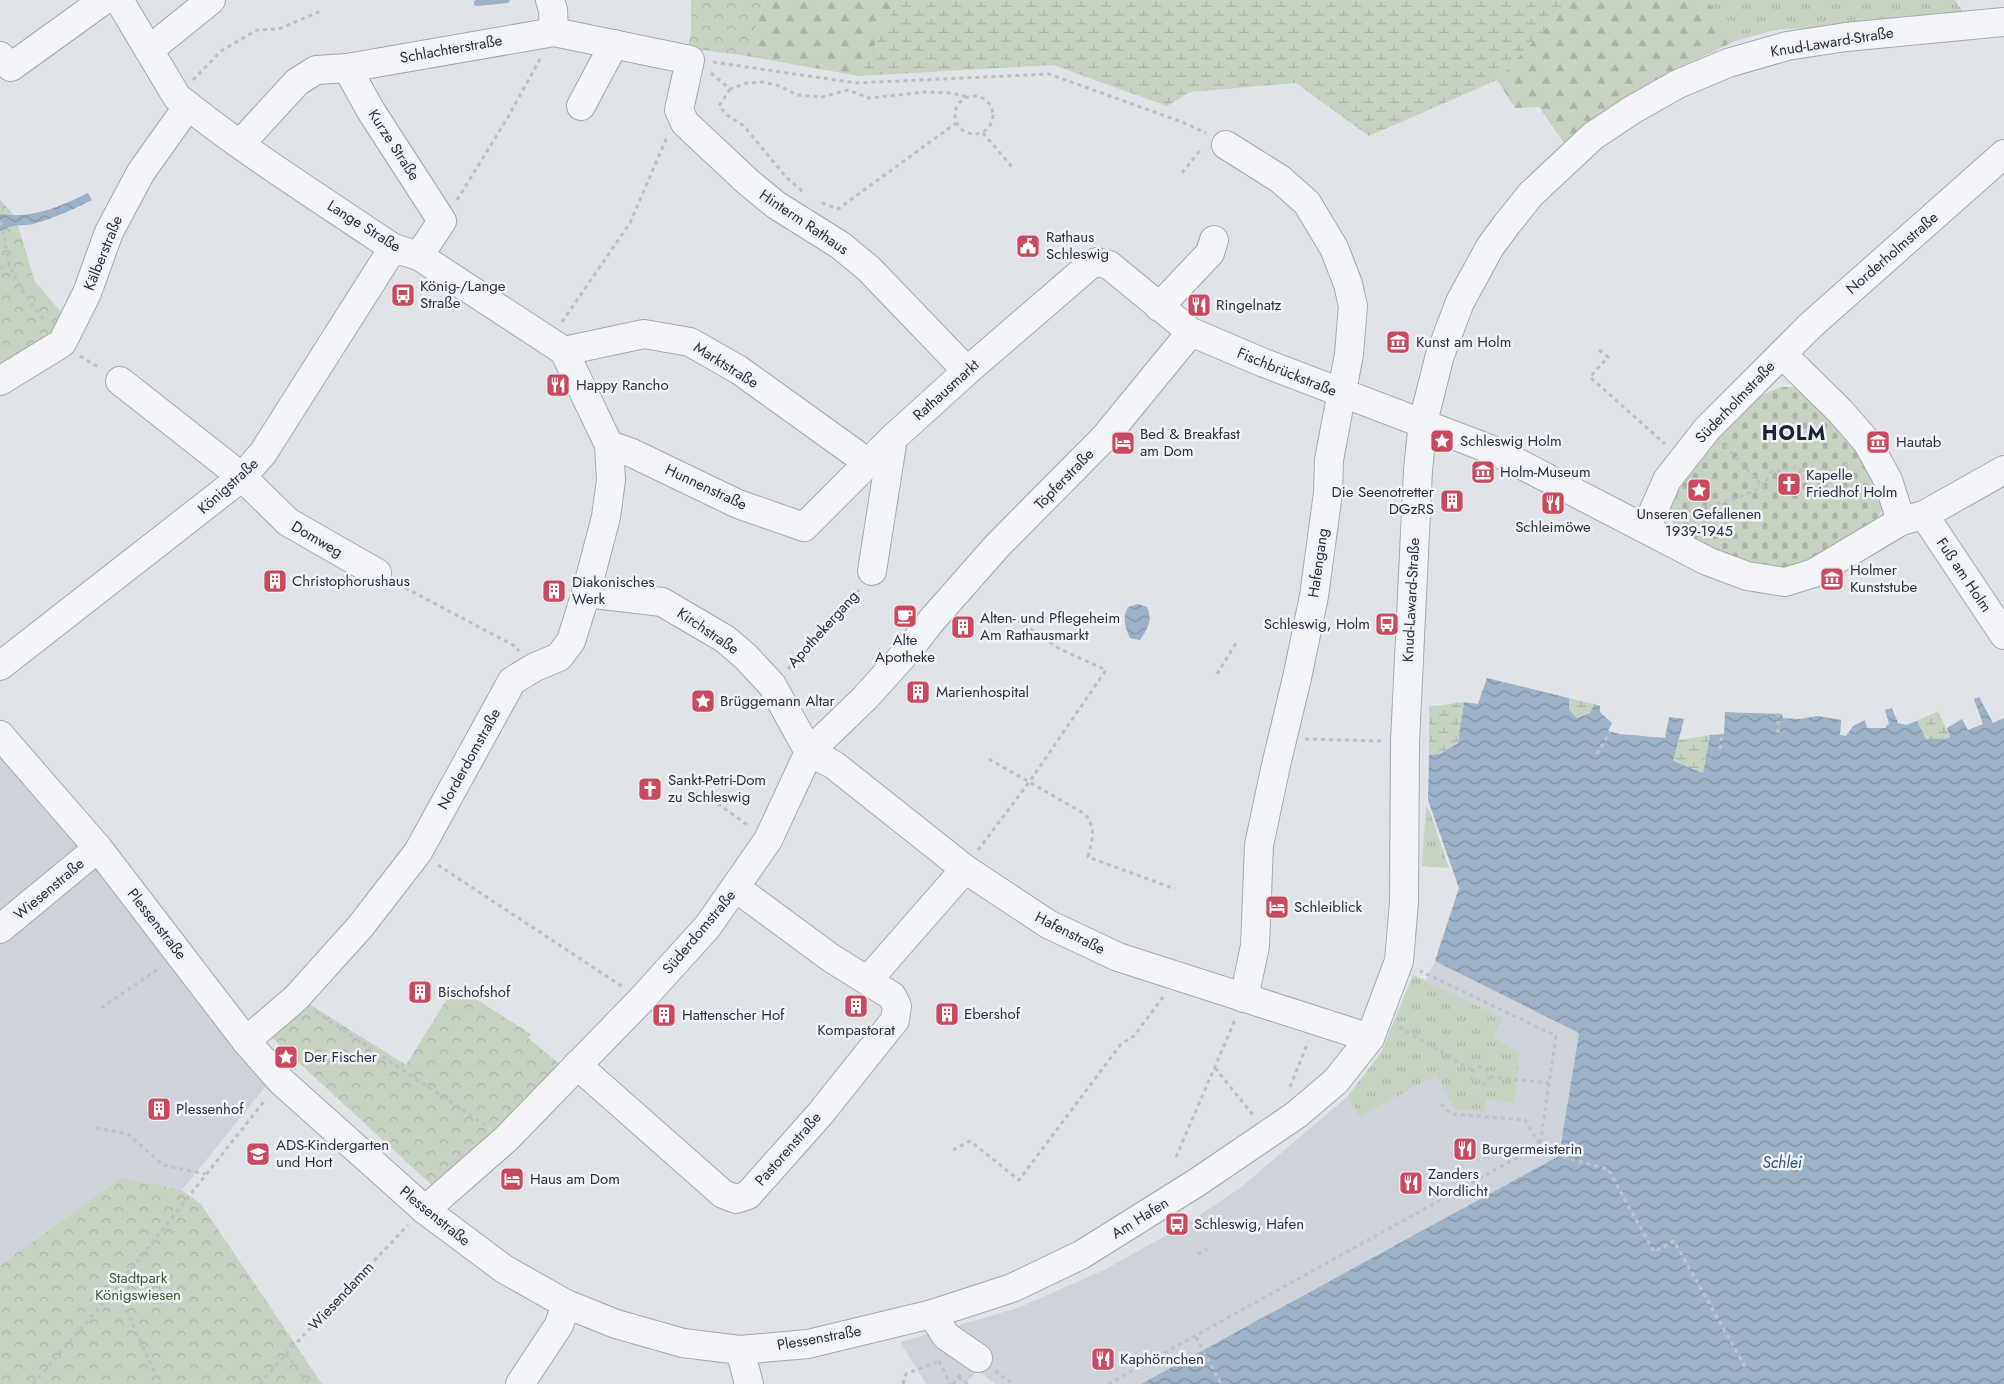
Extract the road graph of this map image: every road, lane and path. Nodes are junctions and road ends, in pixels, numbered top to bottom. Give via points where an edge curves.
1 (104, 0) edge
2 (119, 0) edge
3 (211, 0) edge
4 (324, 10) dead end
5 (552, 14) edge
6 (2004, 22) edge
7 (614, 44) junction
8 (149, 50) junction
9 (0, 56) edge
10 (696, 60) junction
11 (347, 68) junction
12 (730, 89) junction
13 (967, 97) junction
14 (183, 101) junction
15 (581, 106) dead end
16 (679, 110) junction
17 (956, 122) junction
18 (983, 133) junction
19 (1219, 140) junction
20 (240, 144) junction
21 (2004, 154) edge
22 (1012, 167) dead end
23 (1182, 173) dead end
24 (805, 194) dead end
25 (820, 203) dead end
26 (442, 221) junction
27 (0, 222) edge
28 (1214, 240) dead end
29 (406, 252) junction
30 (1097, 262) joint
31 (0, 268) edge
32 (1159, 307) junction
33 (1191, 332) junction
34 (557, 346) junction
35 (1599, 350) dead end
36 (1782, 354) junction
37 (967, 371) junction
38 (0, 381) edge
39 (120, 381) dead end
40 (1342, 393) junction
41 (1423, 422) junction
42 (893, 438) junction
43 (1722, 442) dead end
44 (609, 444) junction
45 (1870, 448) junction
46 (1682, 460) junction
47 (867, 462) junction
48 (2004, 470) edge
49 (242, 477) junction
50 (1763, 487) junction
51 (1912, 518) junction
52 (804, 528) joint
53 (1646, 528) junction
54 (872, 571) joint
55 (377, 573) joint
56 (586, 593) junction
57 (1012, 617) dead end
58 (931, 621) joint
59 (2004, 635) edge
60 (1236, 643) dead end
61 (0, 666) edge
62 (536, 667) junction
63 (1217, 674) dead end
64 (772, 685) junction
65 (1778, 714) dead end
66 (1610, 732) dead end
67 (1778, 733) dead end
68 (1722, 734) dead end
69 (0, 735) edge
70 (1282, 739) junction
71 (1405, 742) junction
72 (1720, 749) dead end
73 (809, 752) junction
74 (1597, 754) dead end
75 (989, 759) dead end
76 (1030, 781) junction
77 (711, 799) dead end
78 (768, 840) junction
79 (98, 848) junction
80 (418, 852) junction
81 (965, 869) junction
82 (736, 888) junction
83 (1175, 888) dead end
84 (0, 929) edge
85 (180, 954) junction
86 (1399, 961) junction
87 (1178, 976) junction
88 (868, 980) junction
89 (1244, 998) junction
90 (642, 999) junction
91 (101, 1008) dead end
92 (315, 1011) dead end
93 (1317, 1021) junction
94 (1370, 1038) junction
95 (246, 1041) junction
96 (577, 1065) junction
97 (1216, 1068) junction
98 (1490, 1077) junction
99 (281, 1081) junction
100 (1549, 1083) junction
101 (1441, 1104) dead end
102 (1296, 1116) junction
103 (96, 1128) dead end
104 (1269, 1134) junction
105 (506, 1139) junction
106 (1540, 1145) junction
107 (953, 1150) dead end
108 (1176, 1157) dead end
109 (205, 1174) junction
110 (425, 1210) junction
111 (1207, 1248) dead end
112 (1198, 1254) dead end
113 (116, 1288) junction
114 (566, 1304) junction
115 (869, 1329) joint
116 (1196, 1337) junction
117 (740, 1350) junction
118 (286, 1354) junction
119 (958, 1357) edge
120 (1747, 1370) dead end
121 (33, 1384) edge
122 (160, 1384) edge
123 (260, 1384) edge
124 (309, 1384) edge
125 (520, 1384) edge
126 (749, 1384) edge
127 (903, 1384) edge
128 (950, 1384) edge
129 (1108, 1384) edge
130 (1220, 1384) edge

1 - 9 street via 11,67
2 - 8 street, Lange Straße
3 - 8 street
4 - 14 path via 280,29 257,30 221,51
5 - 7 street, Schlachterstraße
5 - 11 street, Schlachterstraße
5 - 26 path via 532,76
6 - 41 street, Knud-Laward-Straße via 1787,46 1728,63 1678,84 1616,120 1593,136 1531,194 1490,247 1460,302 1440,355
7 - 10 street, Schlachterstraße
7 - 15 street
8 - 14 street, Lange Straße
10 - 12 path
10 - 16 street
10 - 19 path via 856,82 1049,74 1182,122
11 - 20 street, Schlachterstraße via 316,70 296,82
11 - 26 street, Kurze Straße
12 - 13 path via 763,82 797,95 822,97 848,90 870,98 926,92
12 - 24 path via 719,106 744,126 786,177
13 - 17 path via 956,107
13 - 18 path via 981,97 992,107 993,122
14 - 20 street, Lange Straße
14 - 38 street, Kälberstraße via 109,232 87,293 62,343
16 - 34 path via 630,223
16 - 37 street, Hinterm Rathaus via 685,124 748,182 776,205 840,245 869,269
17 - 18 path via 967,134
17 - 25 path via 838,209
18 - 22 path
19 - 23 path
19 - 40 street, Hafengang via 1280,179 1307,203 1334,248 1353,306
20 - 29 street, Lange Straße
21 - 36 street, Norderholmstraße
26 - 29 street, Königstraße
27 - 31 path via 10,265
28 - 32 street via 1210,253
29 - 34 street, Lange Straße
29 - 49 street, Königstraße via 263,453
30 - 32 street, Fischbrückstraße via 1108,265
30 - 37 street, Rathausmarkt
32 - 33 street, Fischbrückstraße
33 - 40 street, Fischbrückstraße
33 - 58 street, Töpferstraße via 1105,437 998,545
34 - 44 street
34 - 47 street, Marktstraße via 644,334 690,342 739,370
35 - 46 path via 1608,357 1590,377
36 - 45 street, Süderholmstraße via 1841,412
36 - 46 street, Süderholmstraße via 1707,429
37 - 42 street, Rathausmarkt
39 - 49 street, Domweg
40 - 41 street, Fischbrückstraße
40 - 70 street, Hafengang via 1329,460 1328,493 1314,596
41 - 53 street via 1495,451
41 - 71 street, Knud-Laward-Straße
42 - 47 street, Rathausmarkt
42 - 54 street
43 - 50 path
44 - 52 street, Hunnenstraße via 738,504
44 - 56 street, Norderdomstraße via 611,480 606,517
45 - 50 path via 1811,489 1798,467 1771,472
45 - 51 street, Süderholmstraße
46 - 53 street, Süderholmstraße via 1668,480
47 - 52 street, Rathausmarkt
48 - 51 street
49 - 55 street, Domweg via 288,522
49 - 61 street, Königstraße
50 - 53 path via 1737,498 1670,516
51 - 53 street via 1814,573 1785,582 1747,576 1707,561
51 - 59 street, Fuß am Holm
54 - 64 path, Apothekergang via 817,640
55 - 62 path via 513,645
56 - 62 street, Norderdomstraße via 571,641 559,657
56 - 64 street, Kirchstraße via 662,602 725,639
57 - 76 path via 1060,649 1106,670
58 - 73 street, Süderdomstraße via 864,698
60 - 63 path
62 - 80 street, Norderdomstraße via 512,681
64 - 73 street, Kirchstraße
65 - 67 path
66 - 74 path
68 - 72 path
69 - 79 street, Plessenstraße
70 - 71 path
70 - 89 street, Hafengang via 1259,845 1256,946
71 - 86 street, Knud-Laward-Straße via 1404,902
73 - 78 street, Süderdomstraße
73 - 81 street, Hafenstraße via 834,765
75 - 76 path
76 - 81 path
76 - 83 path via 1085,814 1092,823 1093,836 1088,857
77 - 78 path
78 - 82 street, Süderdomstraße
79 - 84 street, Wiesenstraße
79 - 85 street, Plessenstraße
80 - 90 path
80 - 95 street, Norderdomstraße via 360,927 296,998
81 - 87 street, Hafenstraße via 1048,924 1118,956
81 - 88 street
82 - 88 street, Pastorenstraße via 831,958
82 - 90 street, Süderdomstraße via 708,926
85 - 91 path
85 - 95 street, Plessenstraße
86 - 94 street, Knud-Laward-Straße
86 - 100 path via 1556,1036
87 - 89 street, Hafenstraße
87 - 107 path via 1134,1036 1121,1044 1019,1180 970,1141
88 - 96 street, Pastorenstraße via 892,996 897,1006 895,1020 748,1195 736,1199 723,1194
89 - 93 street, Hafenstraße
89 - 97 path
90 - 96 street, Süderdomstraße
92 - 105 path
93 - 94 street, Hafenstraße
93 - 102 path via 1286,1096
94 - 102 street, Am Hafen via 1336,1082
95 - 99 street, Plessenstraße
96 - 105 street, Süderdomstraße
97 - 104 path
97 - 108 path
98 - 98 path via 1489,1072 1481,1067 1471,1075 1475,1084 1480,1086
98 - 100 path
99 - 109 path
99 - 110 street, Plessenstraße
100 - 106 path
101 - 106 path via 1451,1114 1525,1120
102 - 104 street, Am Hafen
103 - 109 path via 128,1134 163,1165
104 - 119 street, Am Hafen via 1081,1255 1012,1288
105 - 110 street, Süderdomstraße
106 - 116 path
106 - 120 path via 1558,1156 1608,1169 1654,1252 1674,1241
109 - 113 path
110 - 114 street, Plessenstraße via 504,1269
110 - 118 path, Wiesendamm via 403,1229
111 - 112 path
113 - 121 path
113 - 122 path
114 - 117 street, Plessenstraße via 616,1324 683,1344
114 - 125 street via 559,1325
115 - 117 street, Plessenstraße via 808,1344
115 - 119 street, Am Hafen
116 - 129 path
116 - 130 path
117 - 126 street
118 - 123 path, Wiesendamm
118 - 124 path
119 - 127 path via 906,1374
119 - 128 path

